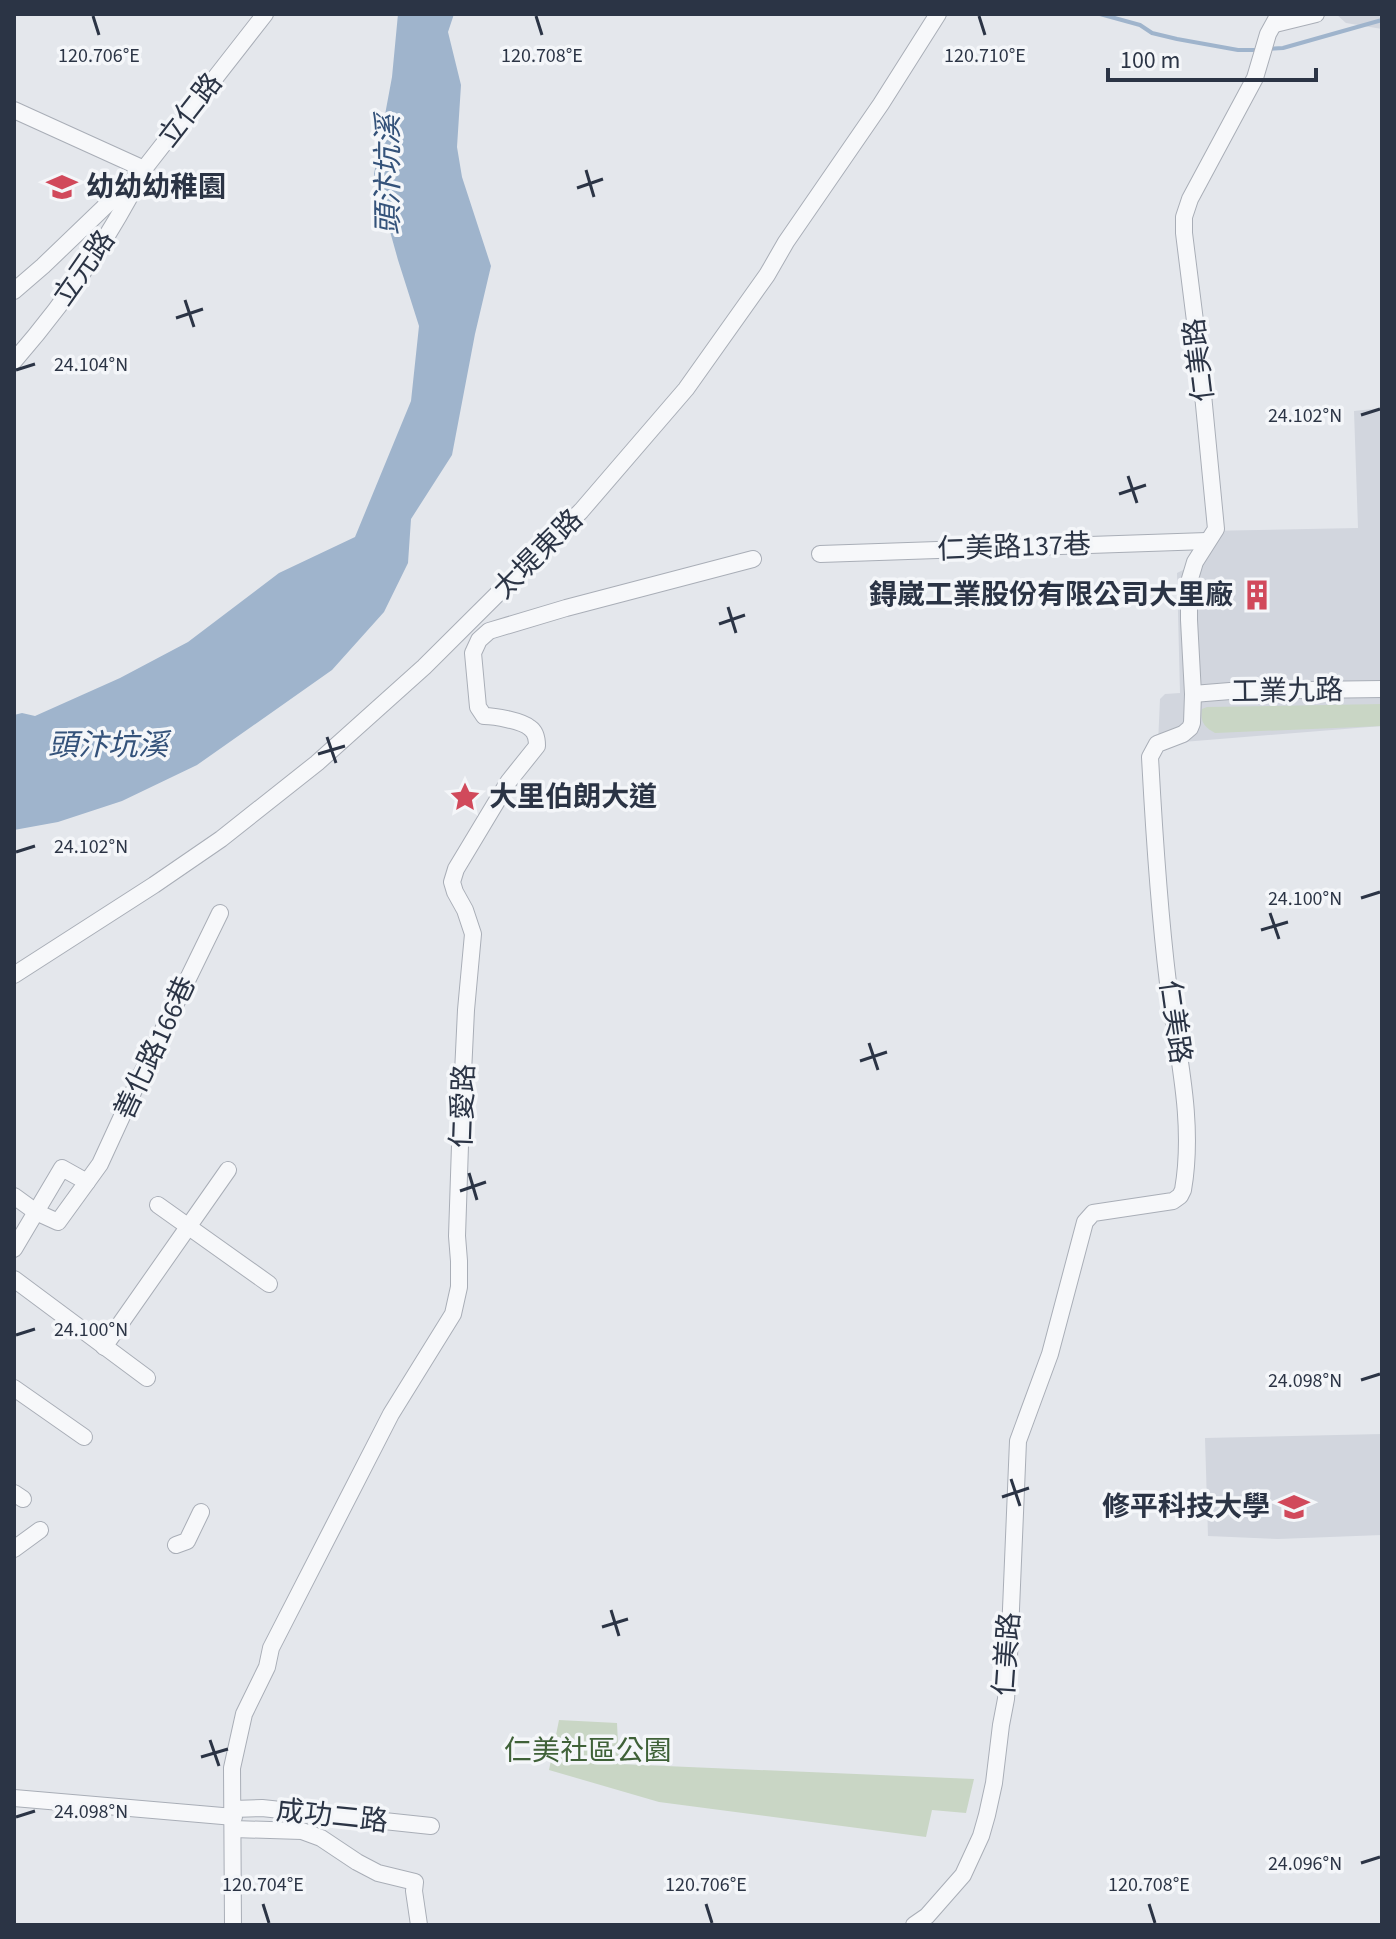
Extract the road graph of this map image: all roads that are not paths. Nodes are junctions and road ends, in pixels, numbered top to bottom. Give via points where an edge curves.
1 (265, 14) edge
2 (938, 14) edge
3 (1316, 14) edge
4 (1274, 24) edge
5 (14, 110) edge
6 (144, 169) junction
7 (14, 291) edge
8 (14, 361) edge
9 (1207, 541) junction
10 (820, 554) dead end
11 (753, 559) dead end
12 (1382, 689) edge
13 (1193, 694) junction
14 (220, 913) dead end
15 (14, 975) edge
16 (228, 1170) dead end
17 (87, 1182) junction
18 (14, 1196) edge
19 (158, 1205) dead end
20 (36, 1212) junction
21 (188, 1225) junction
22 (14, 1249) edge
23 (14, 1279) edge
24 (269, 1284) dead end
25 (104, 1347) junction
26 (147, 1378) dead end
27 (14, 1388) edge
28 (84, 1437) dead end
29 (201, 1512) dead end
30 (40, 1530) dead end
31 (176, 1545) dead end
32 (14, 1549) edge
33 (14, 1798) edge
34 (234, 1818) junction
35 (431, 1826) dead end
36 (233, 1925) edge
37 (419, 1925) edge
38 (914, 1925) edge

1 - 6 street, 立仁路
2 - 15 street, 太堤東路 via 686,389 581,511 424,667 317,763 221,839
3 - 4 street
4 - 9 street, 仁美路 via 1255,78 1184,217 1216,529
5 - 6 street, 立仁路
6 - 7 street
6 - 8 street, 立元路 via 88,264
9 - 10 street, 仁美路137巷
9 - 13 street, 仁美路 via 1189,582
11 - 34 street, 仁愛路 via 493,630 479,640 473,653 478,707 484,716 530,727 537,746 509,781 452,882 473,934 461,1115 459,1287 453,1314 391,1414 271,1648 244,1714 232,1768
12 - 13 street, 工業九路
13 - 38 street, 仁美路 via 1190,728 1157,744 1150,757 1168,982 1183,1077 1183,1190 1173,1201 1093,1213 1085,1222 1050,1354 1018,1441 1008,1671 987,1815 963,1875
14 - 17 street, 善化路166巷
16 - 21 street
17 - 20 street, 善化路166巷 via 58,1222
17 - 20 street via 62,1168
18 - 20 street
19 - 21 street
20 - 22 street
21 - 24 street
21 - 25 street
23 - 25 street
25 - 26 street
27 - 28 street
29 - 31 street via 187,1541
30 - 32 street
33 - 34 street, 成功二路
34 - 35 street, 成功二路 via 262,1808
34 - 36 street, 仁愛路
34 - 37 street, 成功二路 via 302,1831 378,1873 415,1882

